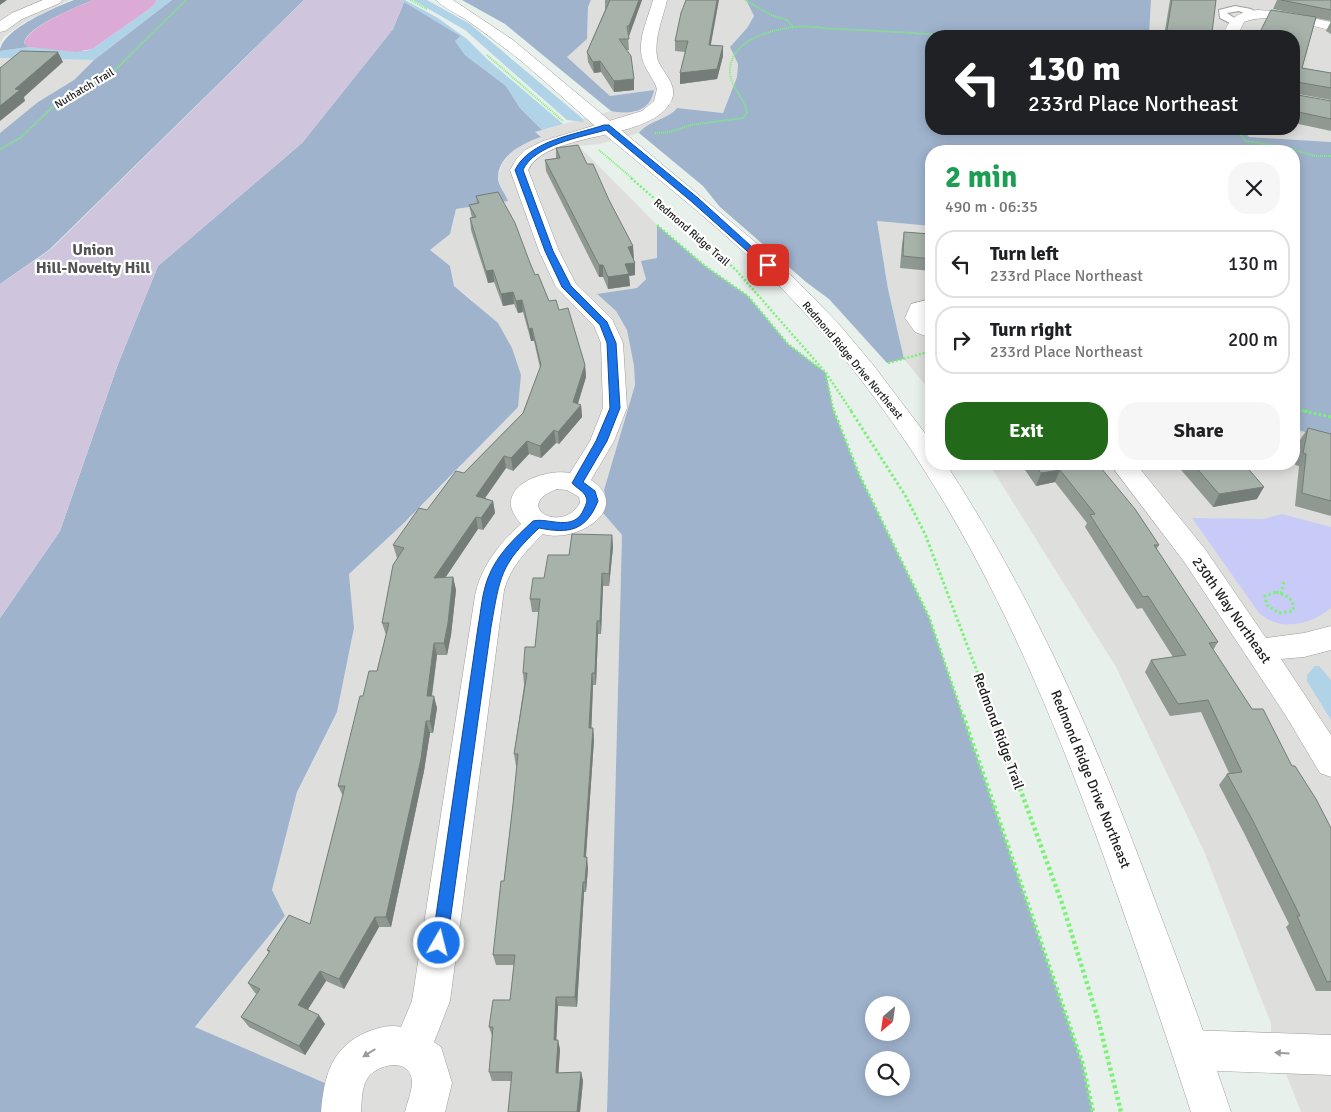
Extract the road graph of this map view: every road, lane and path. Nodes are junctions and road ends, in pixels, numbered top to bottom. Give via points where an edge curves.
1 (55, 0) edge
2 (186, 0) edge
3 (410, 0) edge
4 (660, 0) edge
5 (745, 0) edge
6 (438, 6) edge
7 (1242, 22) edge
8 (1331, 26) edge
9 (793, 27) junction
10 (0, 28) edge
11 (925, 34) edge
12 (485, 52) dead end
13 (566, 123) dead end
14 (650, 133) dead end
15 (1240, 135) edge
16 (604, 136) junction
17 (1270, 145) edge
18 (0, 149) edge
19 (1300, 152) edge
20 (1331, 156) edge
21 (657, 225) dead end
22 (925, 308) edge
23 (925, 328) edge
24 (925, 354) edge
25 (887, 363) dead end
26 (826, 373) junction
27 (1300, 410) edge
28 (1331, 417) edge
29 (925, 452) edge
30 (937, 470) edge
31 (1127, 470) edge
32 (577, 483) junction
33 (537, 524) junction
34 (1284, 582) dead end
35 (1281, 594) junction
36 (1277, 612) junction
37 (1276, 618) dead end
38 (1331, 638) edge
39 (1260, 650) junction
40 (1331, 763) edge
41 (412, 1048) junction
42 (1190, 1050) junction
43 (1331, 1055) edge
44 (341, 1112) edge
45 (425, 1112) edge
46 (1093, 1112) edge
47 (1121, 1112) edge
48 (1211, 1112) edge

1 - 10 street via 18,16
2 - 18 path, Nuthatch Trail via 114,71 59,101 20,138
3 - 6 path
4 - 16 street via 648,52 666,96 650,114
5 - 9 path via 787,20
6 - 16 street, Redmond Ridge Drive Northeast via 490,28
7 - 8 street
9 - 11 path
9 - 14 path via 754,38 734,55 729,64 730,79 746,103 747,112 743,118
12 - 13 path
15 - 17 path via 1246,141
16 - 26 path, Redmond Ridge Trail via 598,147 600,151 736,270
16 - 29 street, Redmond Ridge Drive Northeast via 744,242 792,288 862,367
16 - 32 street via 549,145 531,154 519,170 549,251 567,287 604,324 612,343 615,408 602,441
19 - 20 path
21 - 26 path, Redmond Ridge Trail via 705,266 748,296 788,344
22 - 23 street via 919,310 916,318
24 - 25 path
26 - 46 path, Redmond Ridge Trail via 833,409 859,474 929,617 1083,1065
26 - 47 path, Redmond Ridge Trail via 926,534 1063,906 1098,1019
27 - 28 path
30 - 42 street, Redmond Ridge Drive Northeast via 986,548 1025,622 1069,720 1109,820
31 - 39 street, 230th Way Northeast via 1195,556
32 - 33 street via 555,480 534,487 527,494 524,510
32 - 33 street via 591,494 593,501 587,515 580,521 556,528
33 - 41 street via 502,560 493,579 431,1001
34 - 35 path
35 - 36 path via 1267,594 1264,599
35 - 36 path via 1293,602 1294,608 1290,613
36 - 37 path
38 - 39 street
39 - 40 street, 230th Way Northeast
41 -> 44 street via 398,1044 383,1045 356,1062 346,1075 341,1090
41 - 45 street via 429,1067 432,1081 431,1097
43 -> 42 street
42 - 48 street, Redmond Ridge Drive Northeast

